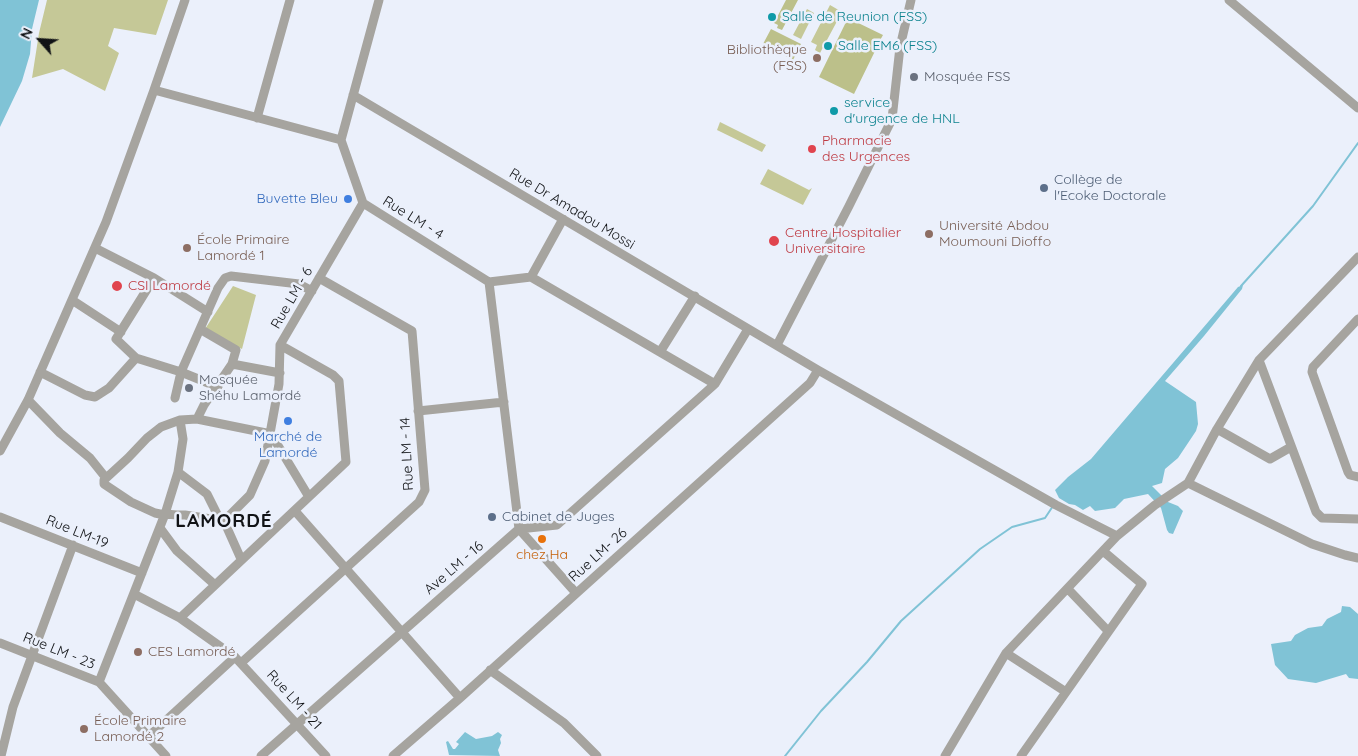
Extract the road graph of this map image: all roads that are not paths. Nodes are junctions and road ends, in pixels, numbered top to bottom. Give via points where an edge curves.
1 (185, 0) edge
2 (290, 0) edge
3 (379, 0) edge
4 (911, 0) edge
5 (1229, 0) edge
6 (154, 90) junction
7 (353, 95) junction
8 (1358, 108) edge
9 (257, 118) junction
10 (341, 140) junction
11 (363, 204) junction
12 (563, 219) junction
13 (95, 248) junction
14 (1358, 258) edge
15 (531, 277) junction
16 (154, 278) junction
17 (319, 278) junction
18 (489, 282) junction
19 (312, 291) junction
20 (695, 296) junction
21 (72, 300) junction
22 (208, 312) junction
23 (1358, 319) edge
24 (200, 329) junction
25 (748, 329) junction
26 (121, 332) junction
27 (280, 345) junction
28 (777, 346) junction
29 (660, 352) junction
30 (136, 358) junction
31 (1259, 360) junction
32 (232, 364) junction
33 (818, 370) junction
34 (40, 372) junction
35 (181, 372) junction
36 (280, 373) junction
37 (715, 384) junction
38 (218, 387) junction
39 (175, 398) dead end
40 (28, 400) junction
41 (504, 402) junction
42 (418, 411) junction
43 (197, 419) junction
44 (180, 420) junction
45 (1217, 429) junction
46 (271, 434) junction
47 (1291, 447) junction
48 (0, 452) edge
49 (178, 472) junction
50 (1358, 476) edge
51 (106, 478) junction
52 (1188, 483) junction
53 (309, 497) junction
54 (295, 511) junction
55 (165, 514) junction
56 (0, 517) edge
57 (1358, 520) edge
58 (222, 521) junction
59 (160, 528) junction
60 (518, 528) junction
61 (1117, 536) junction
62 (73, 545) junction
63 (1103, 551) junction
64 (1358, 558) edge
65 (241, 559) junction
66 (345, 568) junction
67 (142, 573) junction
68 (214, 584) junction
69 (1068, 589) junction
70 (576, 593) junction
71 (134, 594) junction
72 (180, 618) junction
73 (402, 631) junction
74 (1108, 631) junction
75 (0, 643) edge
76 (1006, 653) junction
77 (33, 655) junction
78 (238, 660) junction
79 (490, 670) junction
80 (99, 682) junction
81 (1066, 692) junction
82 (460, 698) junction
83 (297, 724) junction
84 (149, 736) junction
85 (2, 756) edge
86 (166, 756) edge
87 (261, 756) edge
88 (326, 756) edge
89 (393, 756) edge
90 (597, 756) edge
91 (945, 756) edge
92 (1021, 756) edge

1 - 6 street
2 - 9 street
3 - 7 street
4 - 28 street via 900,47 892,119
5 - 8 street
6 - 9 street
6 - 13 street
7 - 10 street
7 - 12 street, Rue Dr Amadou Mossi
9 - 10 street
10 - 11 street, Rue LM - 4
11 - 17 street, Rue LM - 6
11 - 18 street, Rue LM - 4
12 - 15 street
12 - 20 street, Rue Dr Amadou Mossi
13 - 16 street
13 - 21 street
14 - 31 street
15 - 18 street
15 - 29 street
16 - 22 street
16 - 26 street
17 - 19 street, Rue LM - 6
17 - 42 street, Rue LM - 14 via 412,332
18 - 41 street
19 - 22 street via 299,284 227,276
19 - 27 street, Rue LM - 6
20 - 25 street, Rue Dr Amadou Mossi
20 - 29 street
21 - 26 street
21 - 34 street
22 - 24 street
23 - 50 street via 1312,369 1348,472
24 - 32 street via 236,350
24 - 35 street
25 - 28 street, Rue Dr Amadou Mossi
25 - 37 street
26 - 30 street via 116,339
27 - 36 street, Rue LM - 6
27 - 53 street via 333,375 339,382 346,462
28 - 33 street, Rue Dr Amadou Mossi
29 - 37 street
30 - 34 street via 109,388 95,397
30 - 35 street
31 - 45 street
31 - 47 street
32 - 36 street
32 - 38 street
33 - 61 street, Rue Dr Amadou Mossi
33 - 70 street, Rue LM- 26 via 810,383
34 - 40 street
35 - 38 street
35 - 39 street
36 - 46 street, Rue LM - 6
37 - 60 street via 557,525
38 - 43 street
40 - 48 street
40 - 51 street via 90,458
41 - 42 street
41 - 60 street
42 - 66 street, Rue LM - 14 via 424,493 419,502
43 - 44 street
43 - 46 street
44 - 49 street via 182,439
44 - 51 street via 147,438
45 - 47 street via 1270,458
45 - 52 street
46 - 53 street
46 - 58 street, Rue LM - 6 via 265,461 250,494
47 - 57 street via 1319,516
49 - 55 street
49 - 58 street via 207,494
51 - 55 street via 104,484 130,502
52 - 61 street
52 - 64 street via 1312,544
53 - 54 street
54 - 65 street
54 - 66 street
55 - 58 street
55 - 59 street
56 - 62 street, Rue LM-19
58 - 65 street
59 - 67 street
59 - 68 street via 177,551
60 - 70 street
60 - 73 street, Ave LM - 16
61 - 63 street
62 - 67 street, Rue LM-19
62 - 77 street
63 - 69 street
63 - 74 street via 1142,584
65 - 68 street
66 - 73 street
66 - 78 street, Rue LM - 14
67 - 71 street
68 - 72 street
69 - 74 street
69 - 76 street
70 - 79 street, Rue LM- 26
71 - 72 street, Rue LM - 21
71 - 80 street
72 - 78 street, Rue LM - 21
73 - 82 street
73 - 83 street, Ave LM - 16
74 - 81 street
75 - 77 street, Rue LM - 23
76 - 81 street
76 - 91 street
77 - 80 street, Rue LM - 23
77 - 85 street via 13,707
78 - 83 street, Rue LM - 21
78 - 84 street, Rue LM - 14
79 - 82 street, Rue LM- 26
79 - 90 street via 564,723
80 - 84 street, Rue LM - 23
81 - 92 street
82 - 89 street, Rue LM- 26
83 - 87 street, Ave LM - 16
83 - 88 street, Rue LM - 21
84 - 86 street, Rue LM - 23

